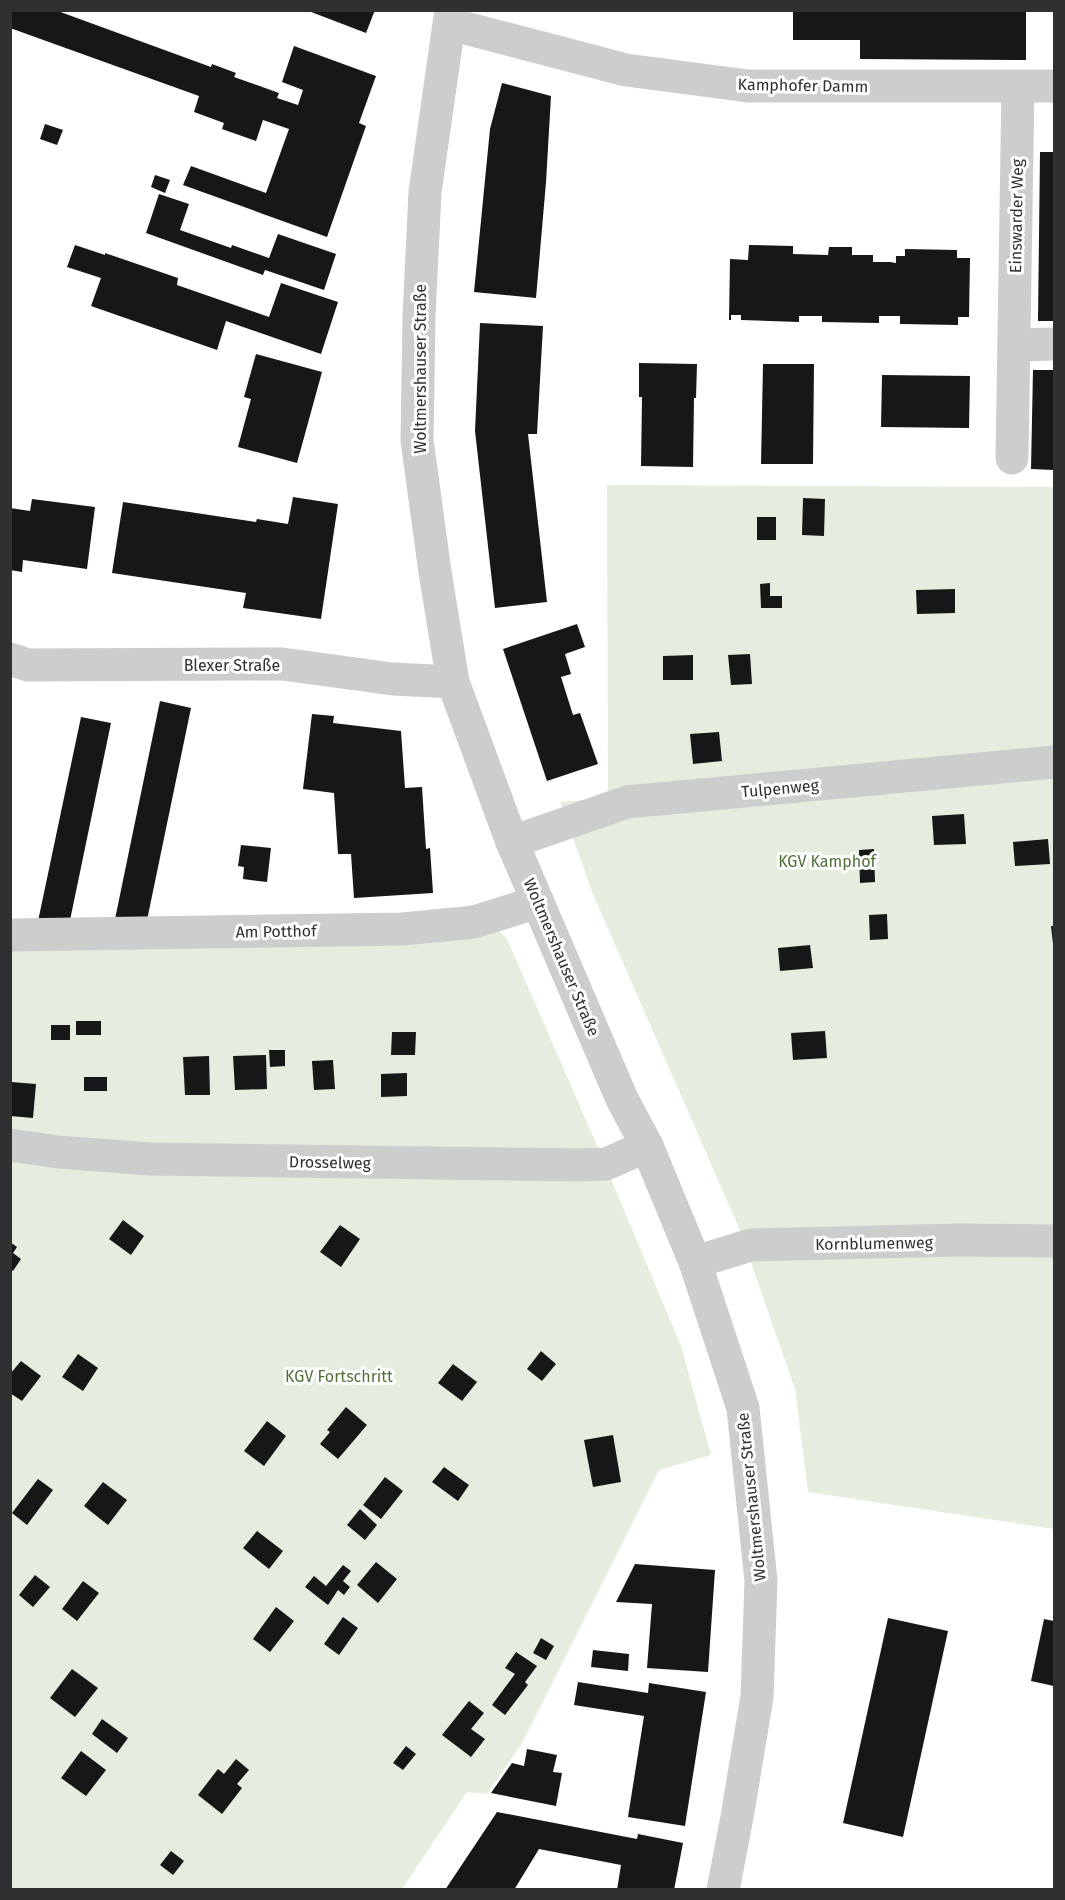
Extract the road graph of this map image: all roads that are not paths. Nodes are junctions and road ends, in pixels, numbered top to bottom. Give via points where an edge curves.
1 (450, 17) edge
2 (1054, 86) edge
3 (1018, 87) junction
4 (1054, 344) edge
5 (1014, 345) junction
6 (1012, 458) dead end
7 (10, 659) edge
8 (453, 682) junction
9 (1054, 762) edge
10 (512, 842) junction
11 (538, 902) junction
12 (10, 935) edge
13 (10, 1145) edge
14 (646, 1146) junction
15 (1054, 1241) edge
16 (695, 1262) junction
17 (723, 1890) edge

1 - 3 street, Kamphofer Damm via 626,70 748,86
1 - 8 street, Woltmershauser Straße via 425,192 417,440
2 - 3 street, Kamphofer Damm
3 - 5 street, Einswarder Weg
4 - 5 street
5 - 6 street, Einswarder Weg
7 - 8 street, Blexer Straße via 28,665 282,664 393,679
8 - 10 street, Woltmershauser Straße
9 - 10 street, Tulpenweg via 627,802
10 - 11 street, Woltmershauser Straße
11 - 12 street, Am Potthof via 474,922 403,929
11 - 14 street, Woltmershauser Straße
13 - 14 street, Drosselweg via 151,1160 578,1165 606,1164
14 - 16 street, Woltmershauser Straße
15 - 16 street, Kornblumenweg via 751,1245
16 - 17 street, Woltmershauser Straße via 743,1408 761,1581 758,1697

